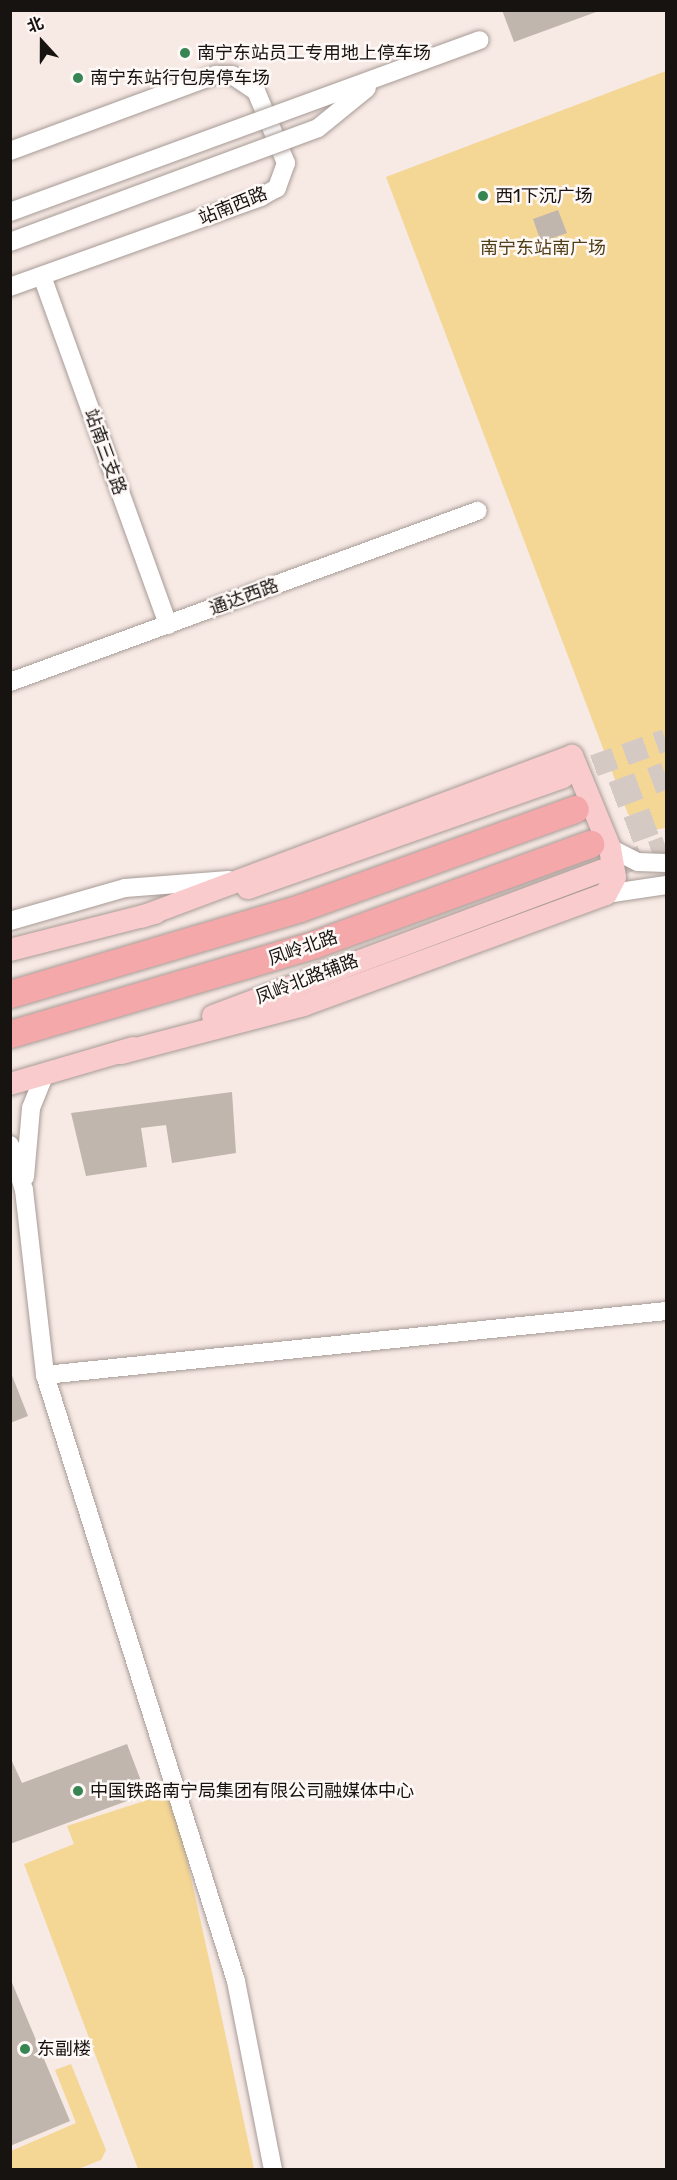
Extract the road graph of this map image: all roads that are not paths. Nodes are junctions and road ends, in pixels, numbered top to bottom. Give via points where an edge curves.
1 (479, 40) dead end
2 (378, 78) junction
3 (10, 151) edge
4 (10, 212) edge
5 (10, 242) edge
6 (43, 279) junction
7 (10, 287) edge
8 (478, 511) dead end
9 (168, 625) junction
10 (10, 682) edge
11 (563, 777) tunnel mouth
12 (575, 809) tunnel mouth
13 (600, 846) junction
14 (666, 862) edge
15 (603, 870) tunnel mouth
16 (231, 880) junction
17 (666, 885) edge
18 (606, 894) junction
19 (142, 917) junction
20 (10, 921) edge
21 (10, 950) edge
22 (10, 994) edge
23 (10, 1034) edge
24 (121, 1053) junction
25 (44, 1075) junction
26 (10, 1084) edge
27 (10, 1145) edge
28 (24, 1190) junction
29 (666, 1311) edge
30 (45, 1375) junction
31 (273, 2169) edge

1 - 2 street, bridge
2 - 4 street, bridge
2 - 5 street, bridge via 318,128
3 - 6 street, 站南西路 via 216,75 232,75 256,92 286,163 277,188 261,197
6 - 7 street, 站南西路
6 - 9 street, 站南三支路
8 - 9 street, 通达西路
9 - 10 street, 通达西路
11 - 19 main road via 278,880
12 - 22 highway via 300,908
13 - 14 street via 638,861
13 - 16 main road via 572,756
13 - 18 main road via 615,877
13 - 23 highway, 凤岭北路 via 315,944
15 - 24 main road, 凤岭北路辅路
16 - 19 main road
16 - 20 street via 125,888
17 - 18 street
18 - 24 main road via 304,1005
19 - 21 main road
24 - 25 main road, 凤岭北路辅路
25 - 26 main road, 凤岭北路辅路
25 - 28 street via 31,1108
27 - 28 street
28 - 30 street
29 - 30 street
30 - 31 street via 236,1981

